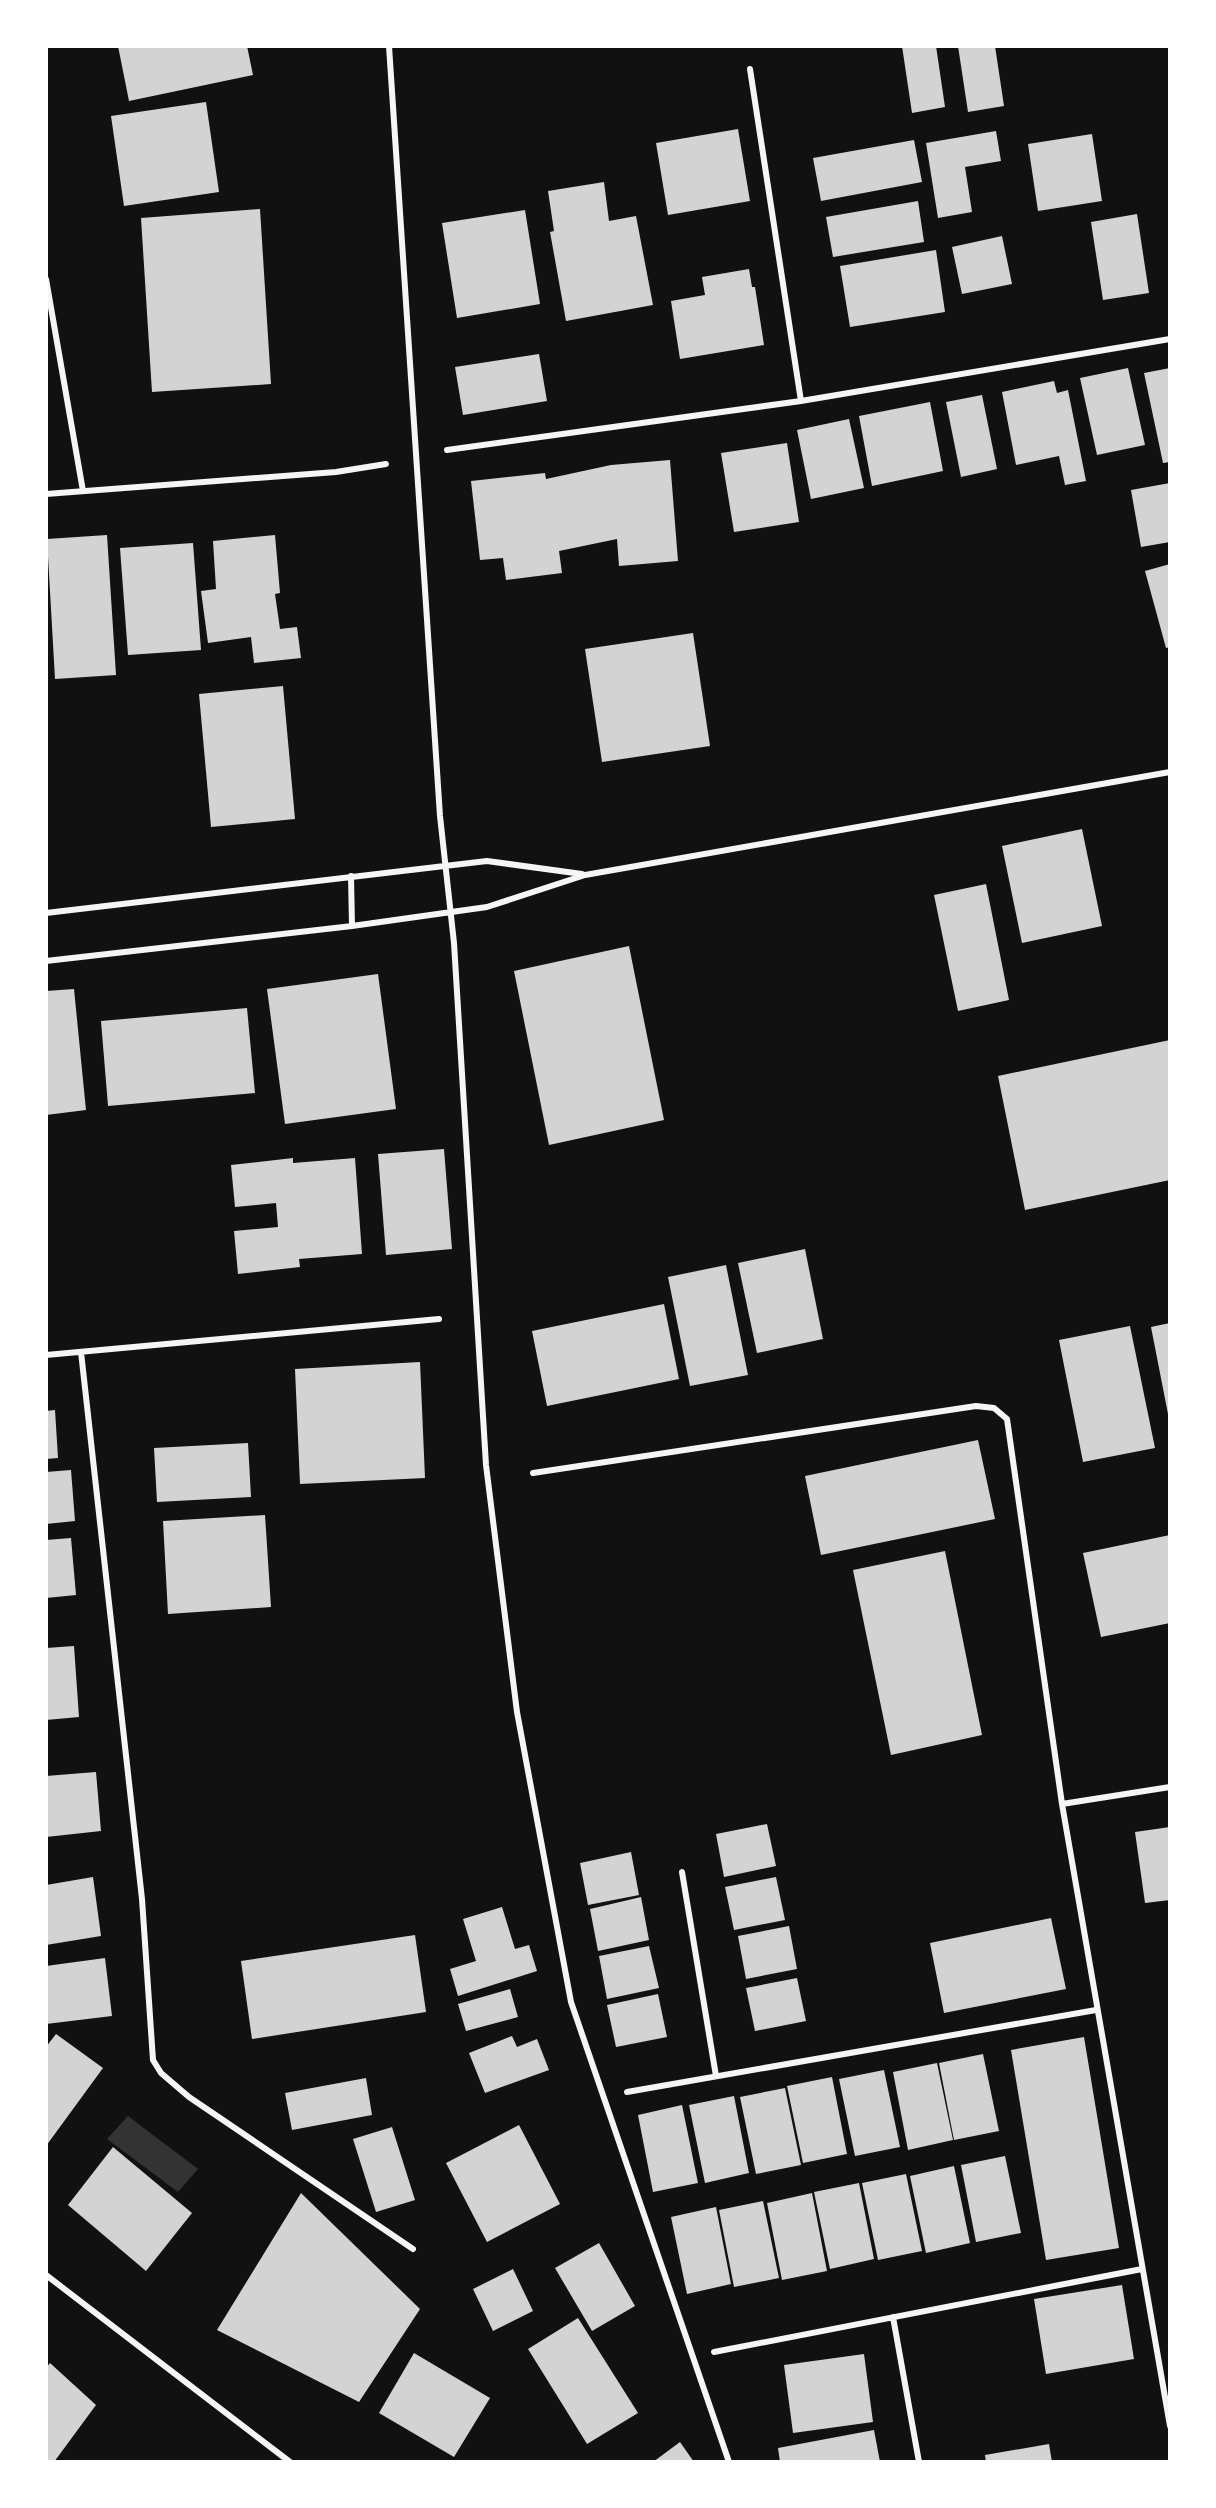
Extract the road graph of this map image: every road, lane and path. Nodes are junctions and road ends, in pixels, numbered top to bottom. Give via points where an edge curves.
1 (388, 46) edge
2 (750, 69) dead end
3 (46, 279) edge
4 (1170, 339) edge
5 (801, 401) junction
6 (447, 450) dead end
7 (386, 464) dead end
8 (83, 491) junction
9 (46, 494) edge
10 (1170, 772) edge
11 (585, 875) junction
12 (351, 876) junction
13 (46, 913) edge
14 (352, 926) junction
15 (46, 961) edge
16 (439, 1319) dead end
17 (81, 1352) junction
18 (46, 1355) edge
19 (533, 1473) dead end
20 (1170, 1787) edge
21 (1062, 1804) junction
22 (682, 1872) dead end
23 (1096, 2010) junction
24 (716, 2076) junction
25 (627, 2092) dead end
26 (413, 2249) dead end
27 (1142, 2269) junction
28 (46, 2275) edge
29 (893, 2317) junction
30 (714, 2352) dead end
31 (1170, 2426) edge
32 (290, 2462) edge
33 (729, 2462) edge
34 (919, 2462) edge

1 - 33 street via 440,816 454,944 486,1465 522,1735 571,2002
2 - 5 street
3 - 8 street
4 - 5 street
5 - 6 street
7 - 8 street via 336,472
8 - 9 street
10 - 11 street
11 - 12 street via 487,861
11 - 14 street via 487,908
12 - 13 street
12 - 14 street
14 - 15 street
16 - 17 street
17 - 18 street
17 - 26 street via 142,1899 153,2060 161,2073 189,2097
19 - 21 street via 976,1406 994,1408 1007,1419
20 - 21 street
21 - 23 street
22 - 24 street
23 - 24 street
23 - 27 street
24 - 25 street
27 - 29 street
27 - 31 street
28 - 32 street
29 - 30 street
29 - 34 street

